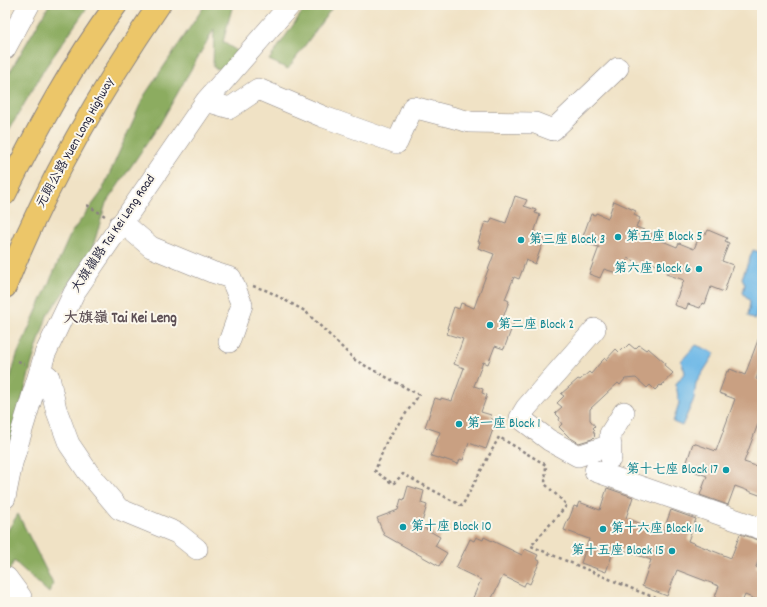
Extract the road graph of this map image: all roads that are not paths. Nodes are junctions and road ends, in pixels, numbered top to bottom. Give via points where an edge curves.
1 (29, 5) edge
2 (116, 5) edge
3 (159, 5) edge
4 (290, 5) edge
5 (5, 49) edge
6 (618, 68) dead end
7 (206, 101) junction
8 (5, 194) edge
9 (119, 225) junction
10 (5, 288) edge
11 (595, 329) dead end
12 (229, 342) dead end
13 (40, 370) junction
14 (624, 412) dead end
15 (611, 445) junction
16 (5, 498) edge
17 (761, 525) edge
18 (197, 549) dead end
19 (5, 578) edge
20 (21, 602) edge

1 - 5 street
2 - 8 highway via 64,82
3 - 10 highway, 元朗公路 Yuen Long Highway via 116,71 73,145 20,249
4 - 7 street, 大旗嶺路 Tai Kei Leng Road
6 - 7 street via 553,130 536,123 470,122 414,107 397,143 324,117 261,90 256,90 230,108
7 - 9 street, 大旗嶺路 Tai Kei Leng Road
9 - 12 street via 130,229 151,247 231,278 242,306
9 - 13 street, 大旗嶺路 Tai Kei Leng Road via 74,293
11 - 15 street via 520,418 549,440 578,456
13 - 16 street, 大旗嶺路 Tai Kei Leng Road via 12,463
13 - 18 street via 49,377 56,409 69,444 88,472 119,509 177,533
14 - 15 street via 610,434
15 - 17 street via 604,474
19 - 20 street via 21,597

